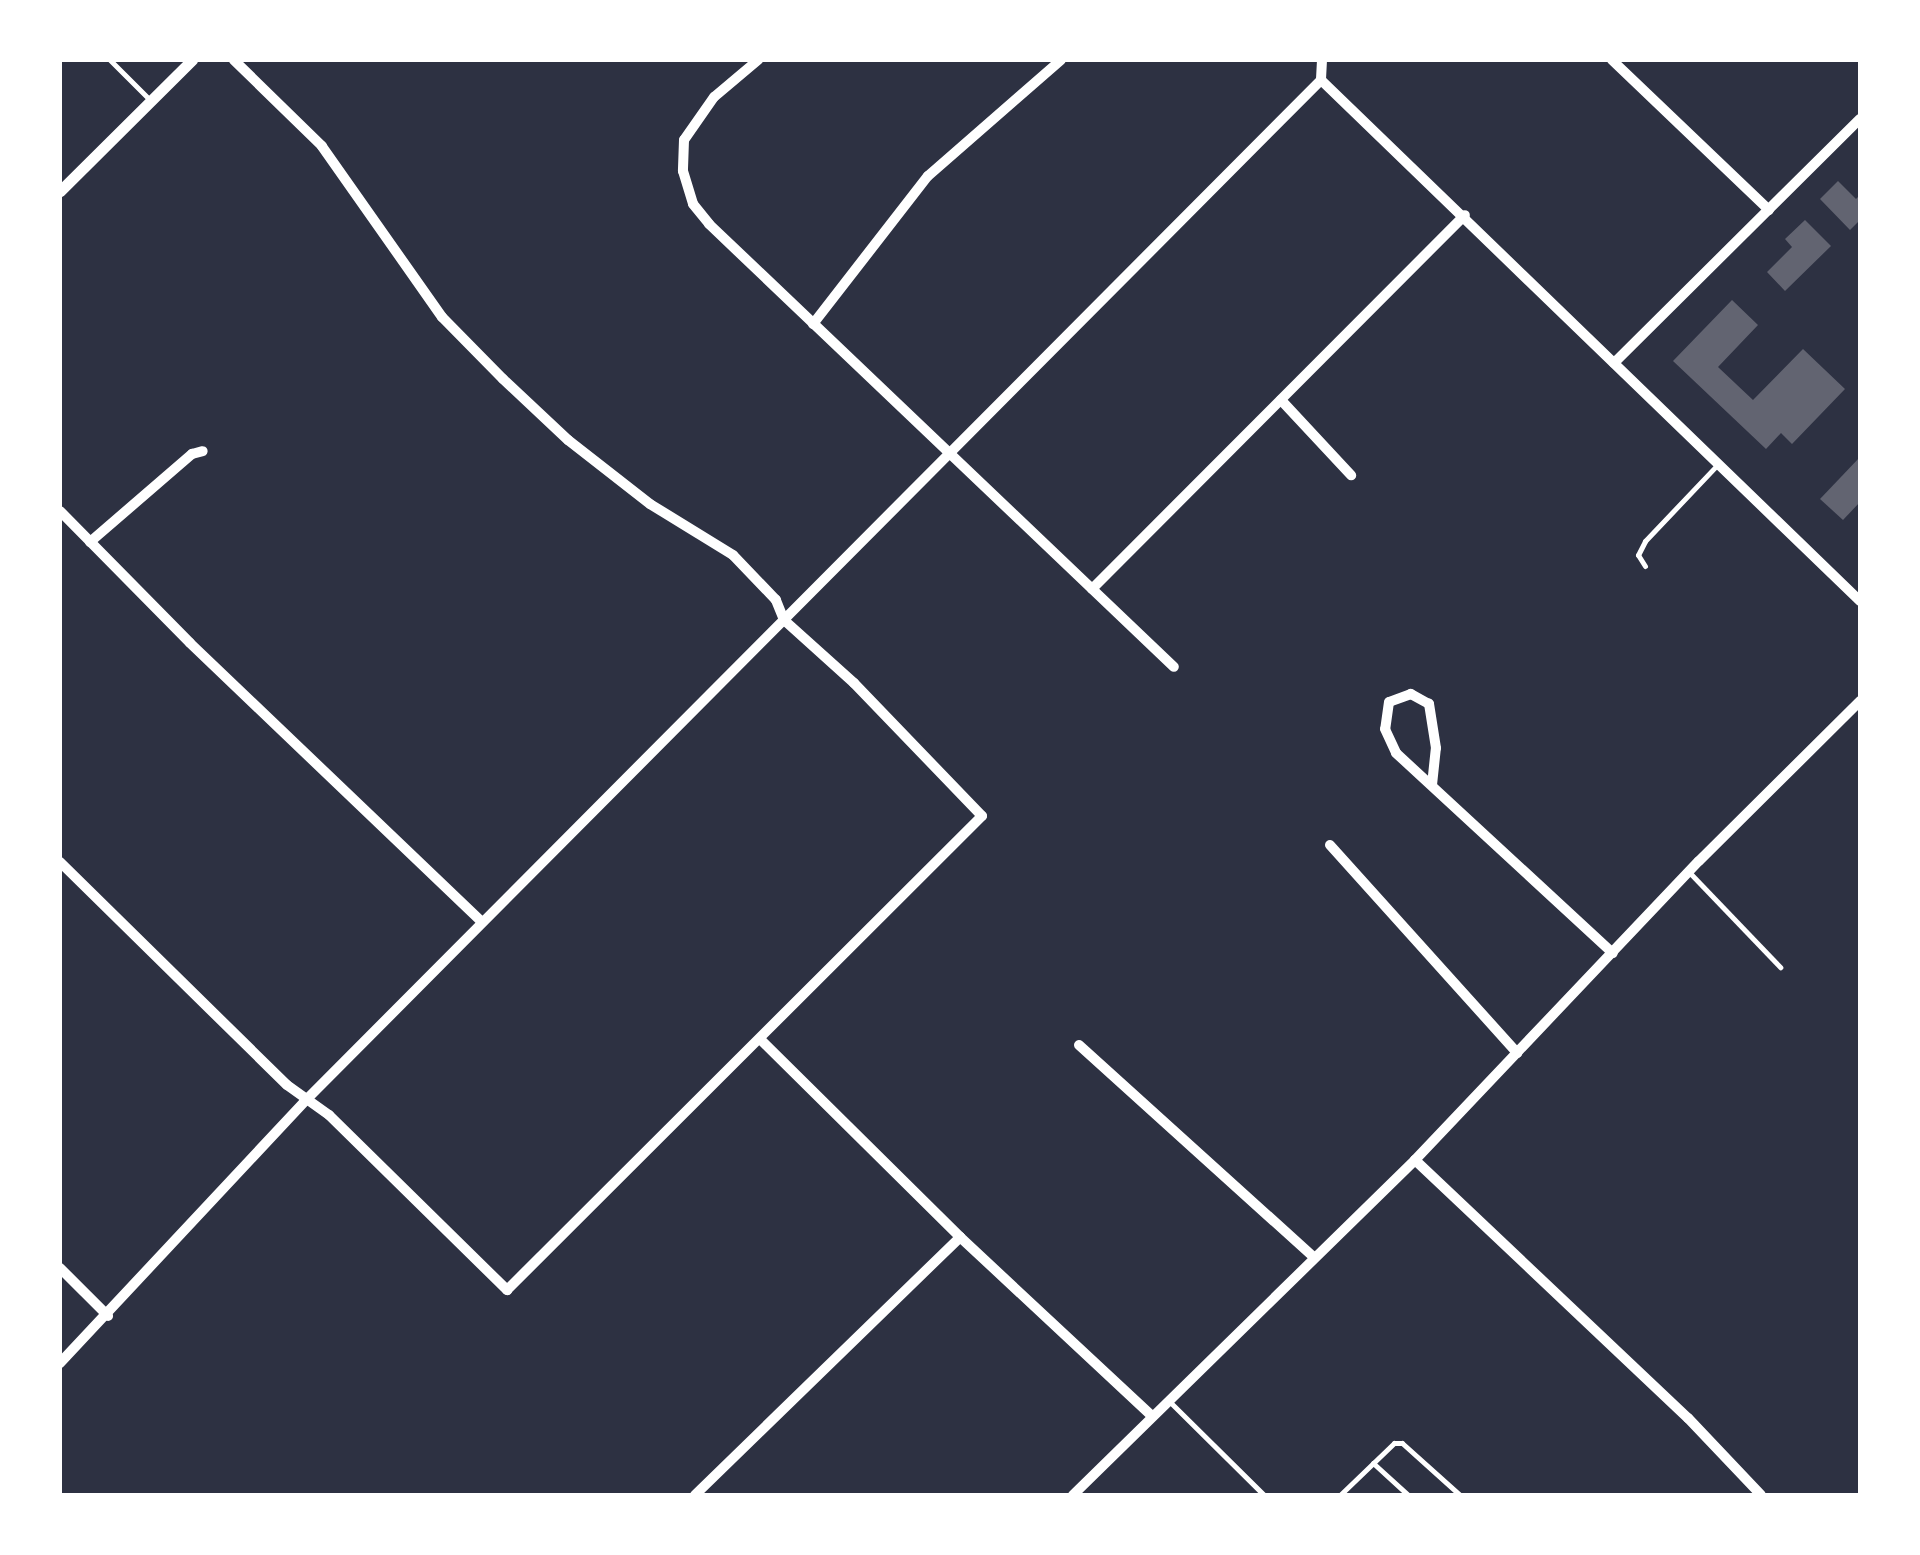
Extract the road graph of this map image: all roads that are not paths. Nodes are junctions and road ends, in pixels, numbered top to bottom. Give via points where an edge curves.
1 (110, 60) edge
2 (192, 60) edge
3 (234, 60) edge
4 (758, 60) edge
5 (1062, 60) edge
6 (1322, 60) edge
7 (1612, 60) edge
8 (1321, 80) junction
9 (150, 100) junction
10 (1858, 126) edge
11 (60, 191) edge
12 (1769, 210) junction
13 (1465, 215) junction
14 (814, 324) junction
15 (1614, 363) junction
16 (1281, 400) junction
17 (204, 450) dead end
18 (952, 455) junction
19 (1718, 464) junction
20 (1351, 474) dead end
21 (60, 511) edge
22 (90, 542) junction
23 (1644, 566) dead end
24 (1092, 589) junction
25 (1860, 601) edge
26 (784, 620) junction
27 (1174, 667) dead end
28 (1860, 702) edge
29 (1432, 785) junction
30 (1330, 845) dead end
31 (60, 862) edge
32 (1689, 872) junction
33 (482, 922) junction
34 (1613, 953) junction
35 (1780, 967) dead end
36 (760, 1039) junction
37 (1080, 1044) dead end
38 (1517, 1054) junction
39 (307, 1099) junction
40 (1415, 1160) junction
41 (960, 1238) junction
42 (1314, 1257) junction
43 (60, 1268) edge
44 (108, 1316) junction
45 (60, 1363) edge
46 (1168, 1400) junction
47 (1151, 1416) junction
48 (1373, 1463) junction
49 (695, 1495) edge
50 (1073, 1495) edge
51 (1264, 1495) edge
52 (1340, 1495) edge
53 (1408, 1495) edge
54 (1460, 1495) edge
55 (1760, 1495) edge

1 - 9 lane
2 - 9 street
3 - 26 street via 322,146 442,317 503,380 650,504 733,555 776,600
4 - 14 street via 714,97 689,130 682,156 687,190 709,224
5 - 14 street via 928,176
6 - 8 street
7 - 12 street
8 - 13 street
8 - 18 street
9 - 11 street
10 - 12 street
12 - 15 street
13 - 15 street
13 - 16 street
14 - 18 street
15 - 19 street
16 - 20 street
16 - 24 street
17 - 22 street
18 - 24 street
18 - 26 street
19 - 23 lane via 1645,541 1638,555
19 - 25 street
21 - 22 street
22 - 33 street
24 - 27 street
26 - 33 street
26 - 36 street via 982,816
28 - 32 street
29 - 29 street via 1430,704 1411,694 1389,702 1385,729 1396,753
29 - 34 street
30 - 38 street
31 - 39 street via 286,1086
32 - 34 street
32 - 35 lane
33 - 39 street
34 - 38 street
36 - 39 street via 507,1290
36 - 41 street
37 - 42 street
38 - 40 street
39 - 44 street
40 - 42 street
40 - 55 street via 1688,1418
41 - 47 street
41 - 49 street
42 - 46 street
43 - 44 street
44 - 45 street
46 - 47 street
46 - 51 lane
47 - 50 street
48 - 52 lane
48 - 53 lane
48 - 54 lane via 1402,1442

